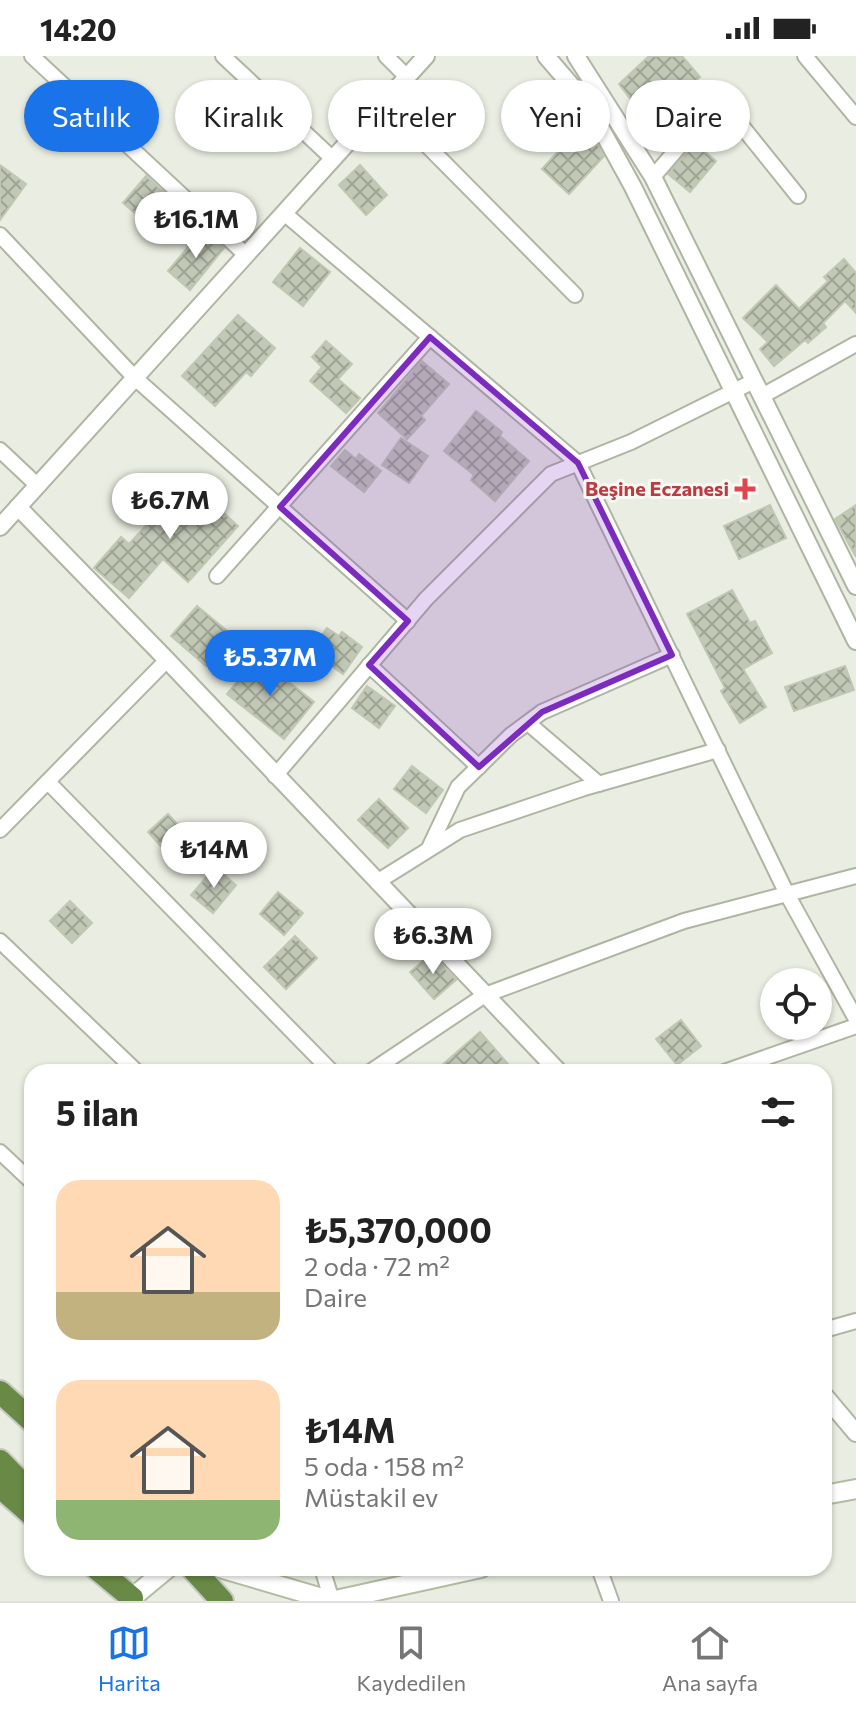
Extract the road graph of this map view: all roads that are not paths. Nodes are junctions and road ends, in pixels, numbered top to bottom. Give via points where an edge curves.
1 (32, 56) edge
2 (223, 56) edge
3 (386, 56) edge
4 (426, 56) edge
5 (546, 56) edge
6 (576, 56) edge
7 (805, 56) edge
8 (407, 77) junction
9 (404, 80) edge
10 (856, 117) edge
11 (339, 152) edge
12 (433, 152) edge
13 (333, 159) junction
14 (653, 177) junction
15 (798, 196) dead end
16 (284, 213) junction
17 (0, 235) edge
18 (246, 255) junction
19 (575, 295) dead end
20 (430, 337) junction
21 (856, 344) edge
22 (135, 378) junction
23 (758, 389) junction
24 (734, 391) junction
25 (0, 450) edge
26 (578, 463) junction
27 (37, 485) junction
28 (18, 507) junction
29 (280, 507) junction
30 (0, 527) edge
31 (217, 576) dead end
32 (856, 586) edge
33 (408, 621) junction
34 (856, 641) edge
35 (672, 655) junction
36 (167, 660) junction
37 (369, 665) junction
38 (528, 723) junction
39 (718, 750) junction
40 (479, 767) junction
41 (275, 776) junction
42 (48, 782) junction
43 (599, 784) junction
44 (0, 830) edge
45 (430, 847) junction
46 (856, 876) edge
47 (377, 882) junction
48 (787, 894) junction
49 (0, 941) edge
50 (485, 995) junction
51 (856, 1019) edge
52 (856, 1026) edge
53 (129, 1064) edge
54 (324, 1064) edge
55 (382, 1064) edge
56 (551, 1064) edge
57 (747, 1064) edge
58 (0, 1152) edge
59 (24, 1174) edge
60 (856, 1321) edge
61 (832, 1328) edge
62 (0, 1392) edge
63 (832, 1404) edge
64 (24, 1414) edge
65 (856, 1433) edge
66 (0, 1461) edge
67 (24, 1486) edge
68 (0, 1487) edge
69 (856, 1489) edge
70 (832, 1494) edge
71 (24, 1508) edge
72 (104, 1576) edge
73 (109, 1576) edge
74 (158, 1576) edge
75 (199, 1576) edge
76 (247, 1576) edge
77 (324, 1576) edge
78 (445, 1576) edge
79 (602, 1576) edge
80 (127, 1600) edge
81 (222, 1601) edge
82 (332, 1601) edge
83 (611, 1601) edge

1 - 18 street
2 - 13 street
3 - 8 street
4 - 8 street
5 - 24 street via 588,105
6 - 14 street
7 - 10 street
8 - 9 street
11 - 13 street
12 - 19 street
13 - 16 street
14 - 15 street via 720,99
14 - 23 street
16 - 18 street
16 - 20 street
17 - 22 street
18 - 22 street
20 - 26 street
20 - 29 street
21 - 23 street
22 - 27 street
22 - 29 street
23 - 24 street
23 - 32 street
24 - 26 street
24 - 34 street
25 - 27 street
26 - 33 street via 551,474
26 - 35 street
27 - 28 street
28 - 30 street
28 - 36 street
29 - 31 street
29 - 33 street
33 - 37 street
35 - 38 street
35 - 39 street
36 - 41 street
36 - 42 street
37 - 40 street
37 - 41 street
38 - 40 street
38 - 43 street
39 - 43 street
39 - 48 street
40 - 45 street via 458,787
41 - 47 street
42 - 44 street
42 - 54 street
43 - 45 street via 460,830
45 - 47 street
46 - 48 street
47 - 50 street
48 - 50 street via 684,921
48 - 51 street
49 - 53 street
50 - 55 street
50 - 56 street
52 - 57 street
58 - 59 street
60 - 61 street
62 - 64 highway
63 - 65 street
66 - 67 highway
68 - 71 highway
69 - 70 main road
72 - 80 highway
73 - 80 highway
74 - 80 main road
75 - 81 highway
76 - 82 main road
77 - 82 street
78 - 82 main road
79 - 83 street

